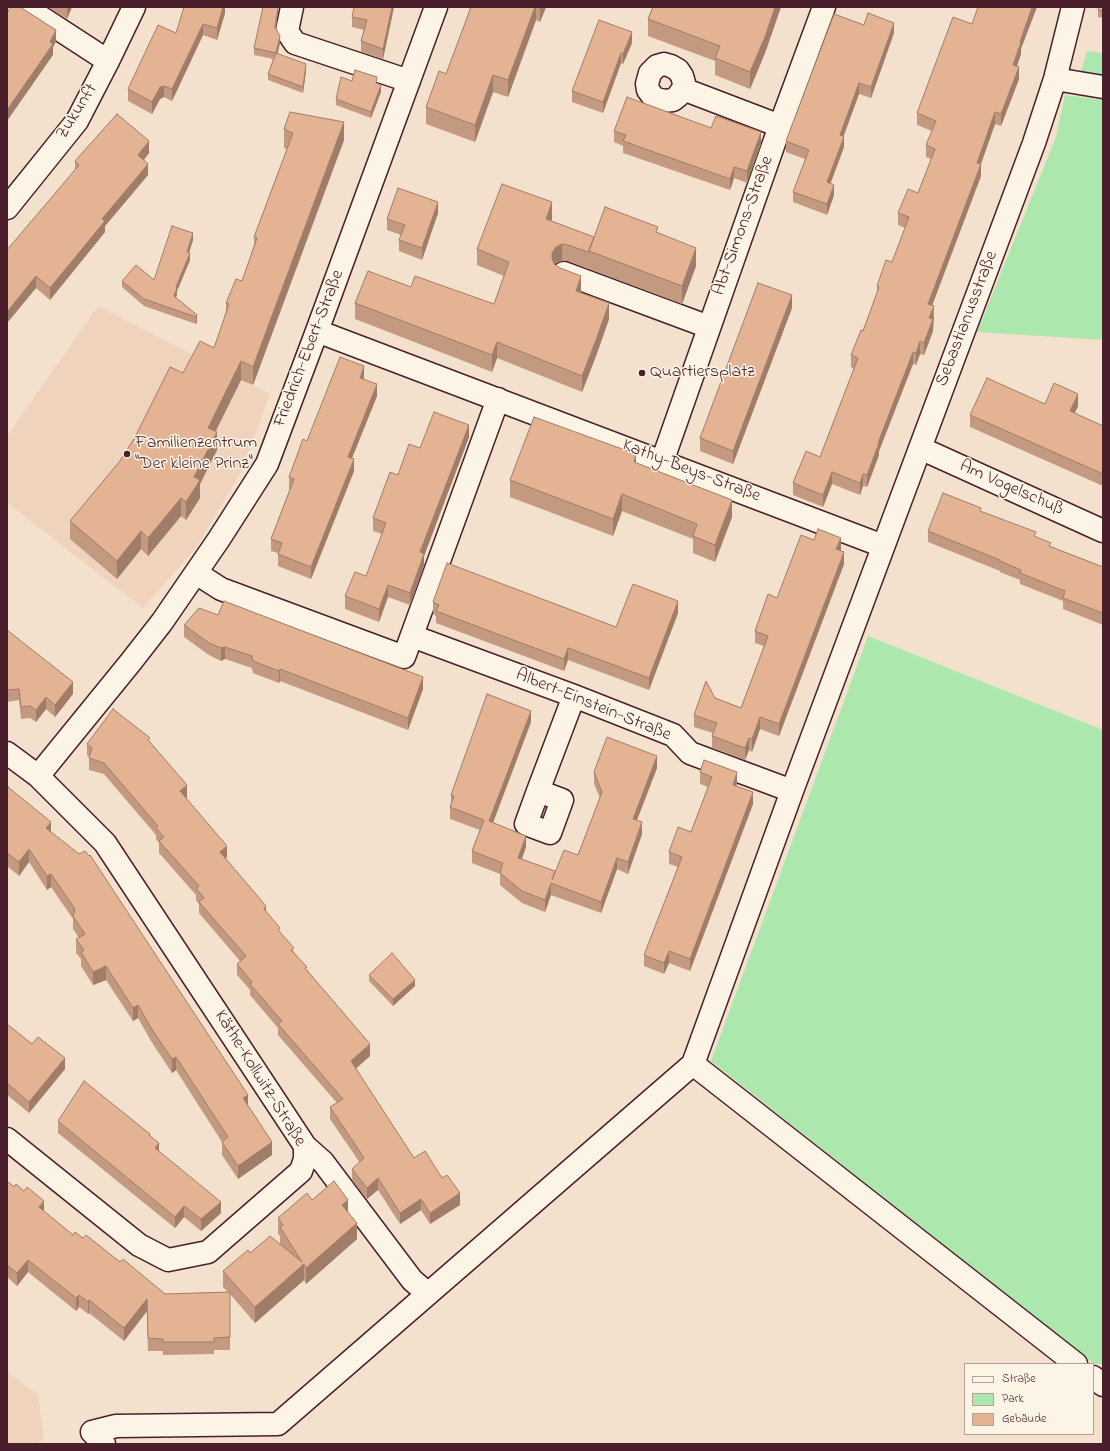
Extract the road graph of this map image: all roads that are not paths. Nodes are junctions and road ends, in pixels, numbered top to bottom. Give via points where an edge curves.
1 (25, 7) edge
2 (134, 7) edge
3 (292, 7) edge
4 (436, 7) edge
5 (824, 7) edge
6 (1073, 7) edge
7 (108, 61) junction
8 (1055, 79) junction
9 (409, 81) junction
10 (1103, 87) edge
11 (683, 89) dead end
12 (780, 126) junction
13 (7, 208) edge
14 (564, 273) edge
15 (709, 327) junction
16 (317, 331) junction
17 (498, 399) junction
18 (920, 448) junction
19 (662, 462) junction
20 (1103, 531) edge
21 (883, 546) junction
22 (196, 573) junction
23 (412, 636) junction
24 (574, 696) junction
25 (7, 753) edge
26 (38, 776) junction
27 (538, 791) dead end
28 (792, 791) junction
29 (693, 1064) junction
30 (7, 1139) edge
31 (305, 1146) junction
32 (428, 1294) junction
33 (1075, 1363) edge
34 (1094, 1378) edge
35 (1103, 1385) edge
36 (104, 1444) edge

1 - 7 street
2 - 7 street, Zukunft
3 - 9 street via 287,31 296,43
4 - 9 street, Friedrich-Ebert-Straße
5 - 12 street, Abt-Simons-Straße
6 - 8 street, Sebastianusstraße
7 - 13 street, Zukunft via 76,121
8 - 10 street
8 - 18 street, Sebastianusstraße via 1034,144
9 - 16 street, Friedrich-Ebert-Straße
11 - 12 street
12 - 15 street, Abt-Simons-Straße
14 - 15 street
15 - 19 street, Abt-Simons-Straße
16 - 17 street, Kathy-Beys-Straße
16 - 22 street, Friedrich-Ebert-Straße via 267,464
17 - 19 street, Kathy-Beys-Straße
17 - 23 street
18 - 20 street, Am Vogelschuß
18 - 21 street, Sebastianusstraße
19 - 21 street, Kathy-Beys-Straße
21 - 28 street, Sebastianusstraße
22 - 23 street via 221,589 404,657
22 - 26 street, Friedrich-Ebert-Straße via 162,622
23 - 24 street, Albert-Einstein-Straße
24 - 27 street
24 - 28 street, Albert-Einstein-Straße via 673,735 690,753
25 - 26 street, Käthe-Kollwitz-Straße
26 - 31 street, Käthe-Kollwitz-Straße via 105,843
28 - 29 street, Sebastianusstraße
29 - 32 street
29 - 33 street
30 - 31 street, Käthe-Kollwitz-Straße via 139,1245 168,1260 208,1252 301,1170 305,1159
31 - 32 street via 323,1162 412,1280
32 - 36 street via 278,1424 116,1426 92,1432
34 - 35 street

